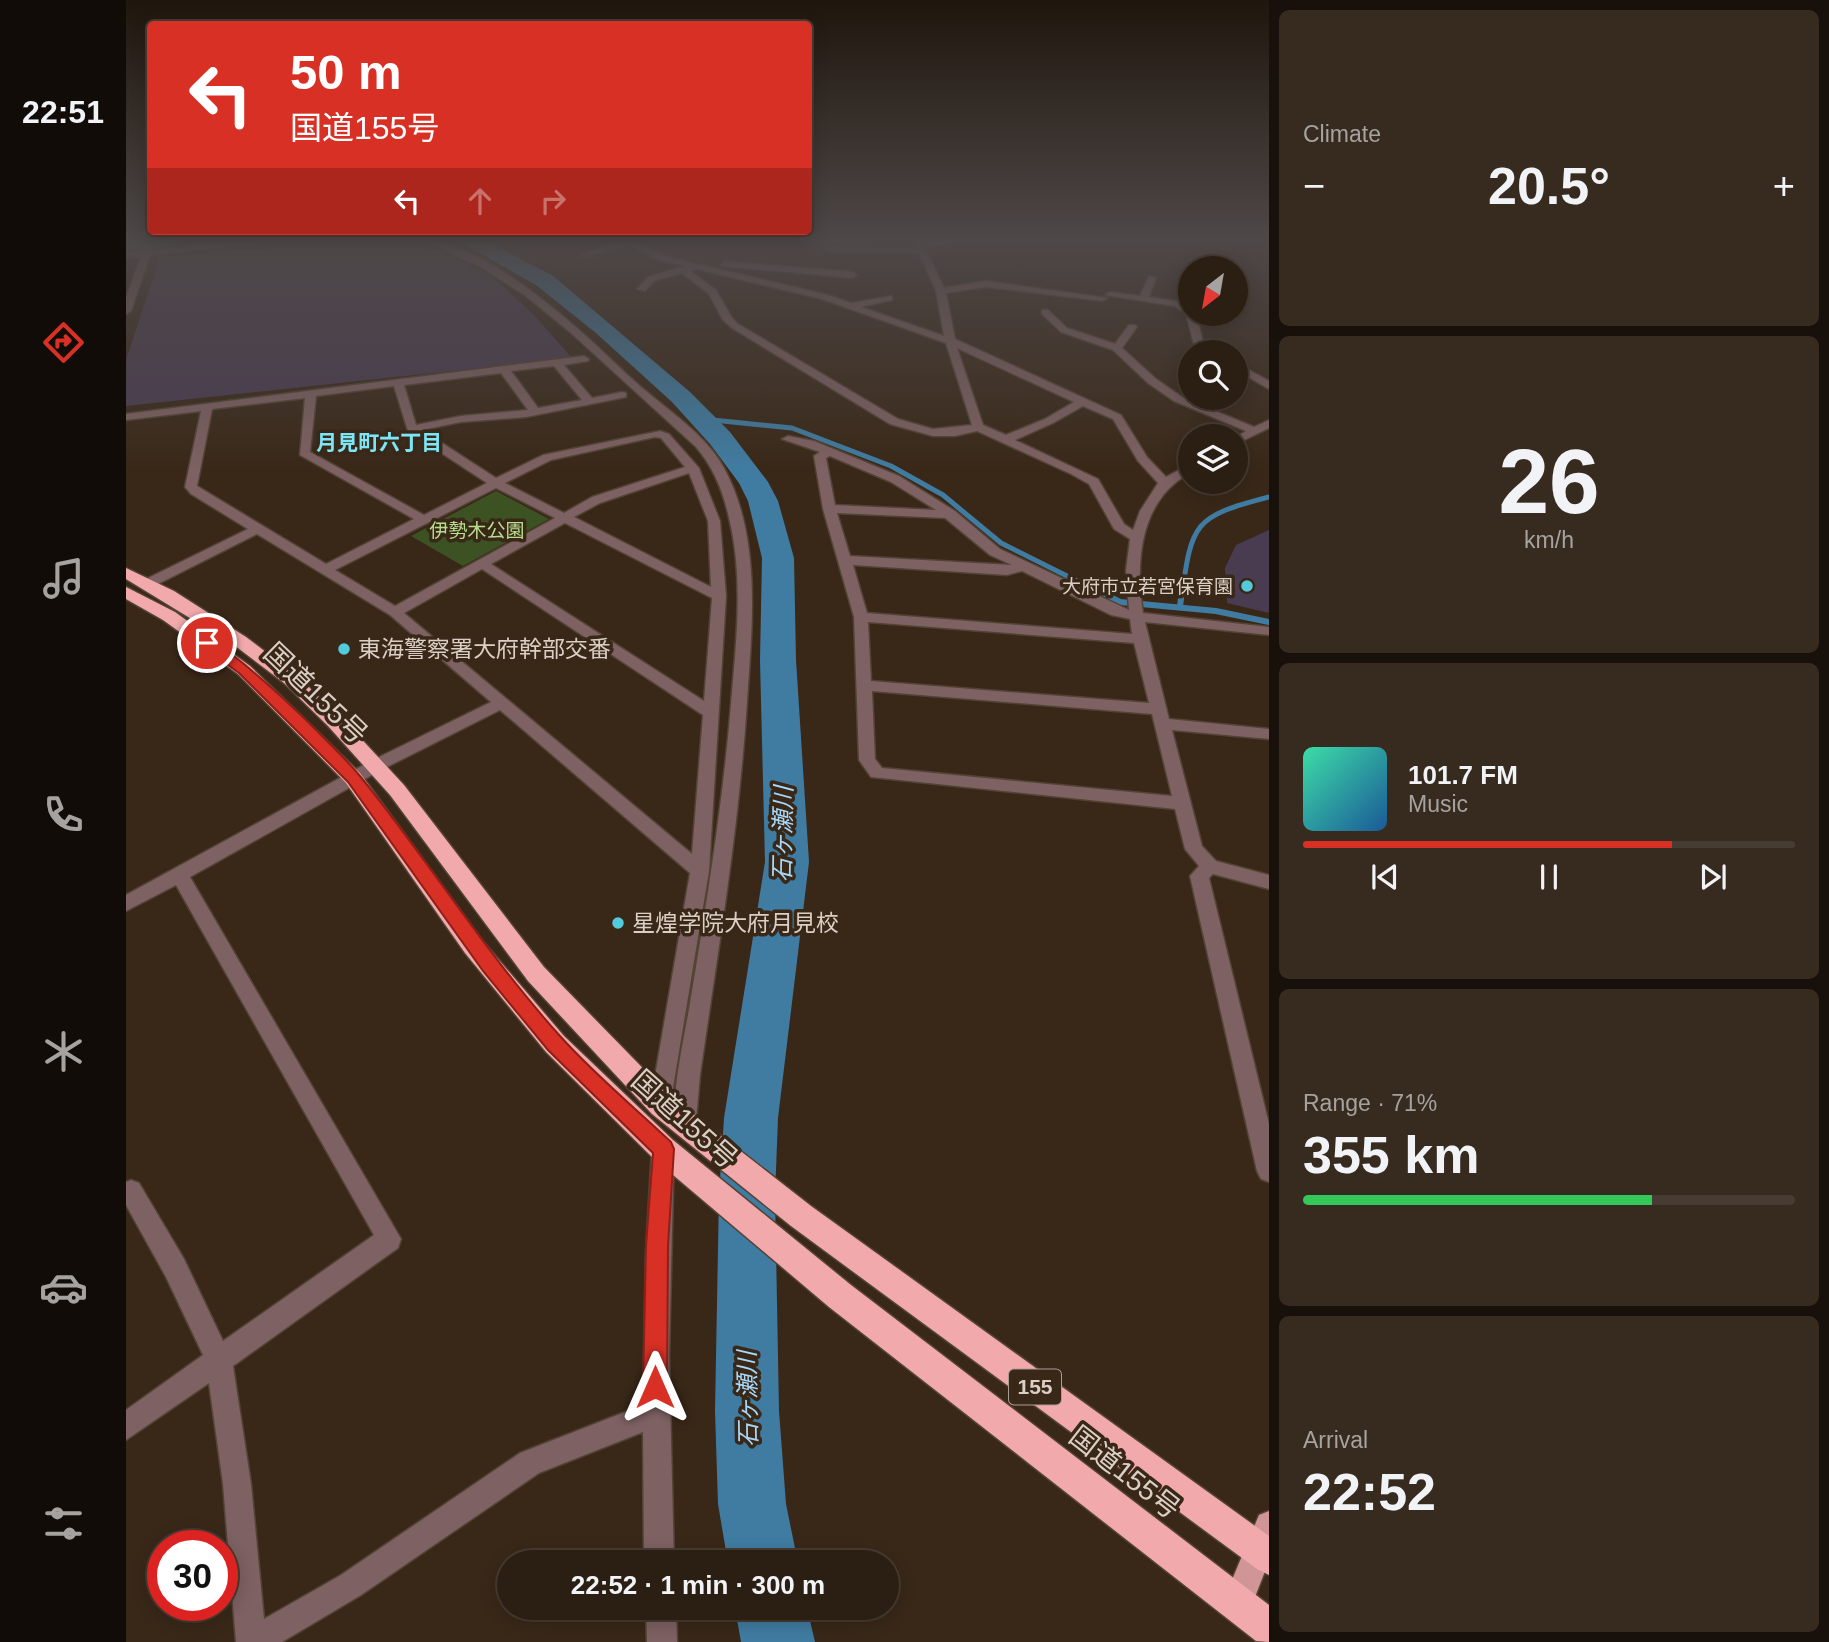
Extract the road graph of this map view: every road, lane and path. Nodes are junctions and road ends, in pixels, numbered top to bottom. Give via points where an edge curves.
1 (557, 318) edge
2 (727, 318) edge
3 (884, 318) edge
4 (946, 318) edge
5 (1051, 318) edge
6 (1132, 327) dead end
7 (950, 341) junction
8 (1117, 348) junction
9 (584, 359) dead end
10 (556, 362) junction
11 (503, 368) junction
12 (1248, 373) edge
13 (398, 381) junction
14 (1269, 386) edge
15 (311, 394) junction
16 (622, 395) dead end
17 (590, 402) junction
18 (1081, 402) junction
19 (206, 406) junction
20 (535, 412) junction
21 (126, 417) edge
22 (1269, 423) edge
23 (978, 427) junction
24 (412, 429) junction
25 (1255, 430) junction
26 (1248, 434) edge
27 (788, 439) dead end
28 (1005, 440) junction
29 (830, 452) junction
30 (693, 468) junction
31 (1178, 475) edge
32 (494, 482) junction
33 (1165, 483) junction
34 (829, 509) junction
35 (951, 514) junction
36 (563, 517) junction
37 (424, 519) junction
38 (258, 530) junction
39 (1138, 539) junction
40 (844, 560) junction
41 (481, 563) junction
42 (1021, 567) junction
43 (325, 570) junction
44 (126, 573) edge
45 (147, 584) junction
46 (126, 592) edge
47 (719, 596) junction
48 (1137, 609) junction
49 (395, 612) junction
50 (861, 617) junction
51 (1269, 631) edge
52 (1138, 639) junction
53 (863, 685) junction
54 (503, 702) junction
55 (712, 715) junction
56 (1160, 717) junction
57 (1269, 734) edge
58 (375, 766) junction
59 (353, 778) junction
60 (1182, 803) junction
61 (1210, 866) junction
62 (700, 871) junction
63 (179, 874) junction
64 (1269, 882) edge
65 (126, 904) edge
66 (662, 1105) junction
67 (695, 1130) junction
68 (663, 1149) junction
69 (1269, 1171) edge
70 (128, 1189) edge
71 (219, 1361) junction
72 (655, 1414) junction
73 (126, 1426) edge
74 (1266, 1544) edge
75 (659, 1550) edge
76 (1237, 1604) junction
77 (661, 1620) edge
78 (1269, 1628) edge
79 (252, 1642) edge
80 (662, 1642) edge

1 - 67 street via 718,466 738,522 745,606 736,771 689,1075
2 - 23 street via 860,405 905,427 939,435
3 - 7 street
4 - 7 street
5 - 8 street via 1065,330
6 - 8 street
7 - 18 street
7 - 23 street
8 - 25 street via 1178,399
9 - 10 street
10 - 11 street
10 - 17 street
11 - 13 street
11 - 20 street
12 - 14 street
13 - 15 street
13 - 24 street
15 - 19 street
15 - 37 street via 304,453
16 - 17 street
17 - 20 street
18 - 28 street
18 - 33 street via 1116,417 1142,459
19 - 21 street
19 - 38 street via 191,487
20 - 24 street
22 - 25 street
23 - 28 street
24 - 32 street
25 - 26 street
27 - 29 street
28 - 39 street via 1094,482 1119,526
29 - 34 street via 820,456 819,464
29 - 35 street via 895,479
30 - 32 street via 665,436 656,433 547,457
30 - 36 street via 596,500
30 - 47 street via 714,521
31 - 33 street
32 - 36 street
32 - 37 street
33 - 39 street via 1148,506
34 - 35 street
34 - 40 street
35 - 42 street via 977,539
36 - 41 street
36 - 47 street
37 - 43 street
38 - 43 street
38 - 45 street
39 - 48 street via 1133,564
40 - 42 street via 1007,571
40 - 50 street
41 - 49 street
41 - 55 street
42 - 48 street via 1116,612
43 - 49 street
44 - 45 highway, 国道155号 / 155
45 - 58 highway, 国道155号 / 155 via 215,624 290,679
46 - 59 highway, 国道155号 / 155 via 169,616 244,670
47 - 55 street
48 - 51 street
48 - 52 street
49 - 54 street
50 - 52 street
50 - 53 street
52 - 56 street
53 - 56 street
53 - 60 street via 867,760 877,774
54 - 58 street
54 - 62 street
55 - 62 street
56 - 57 street
56 - 60 street
58 - 59 street
58 - 66 highway, 国道155号 / 155 via 536,974
59 - 63 street
59 - 68 highway, 国道155号 / 155 via 481,956 555,1044
60 - 61 street via 1194,849
61 - 64 street
61 - 69 street via 1199,876
62 - 66 street
63 - 65 street
63 - 71 street via 389,1239
66 - 67 highway, 国道155号 / 155
67 - 74 highway, 国道155号 / 155 via 801,1216
68 - 72 street
68 - 76 highway, 国道155号 / 155 via 814,1276
70 - 71 street via 174,1268
71 - 73 street
71 - 79 street via 237,1484
72 - 75 street
72 - 79 street via 530,1463 351,1585
74 - 76 main road
76 - 78 highway, 国道155号 / 155
77 - 80 street

